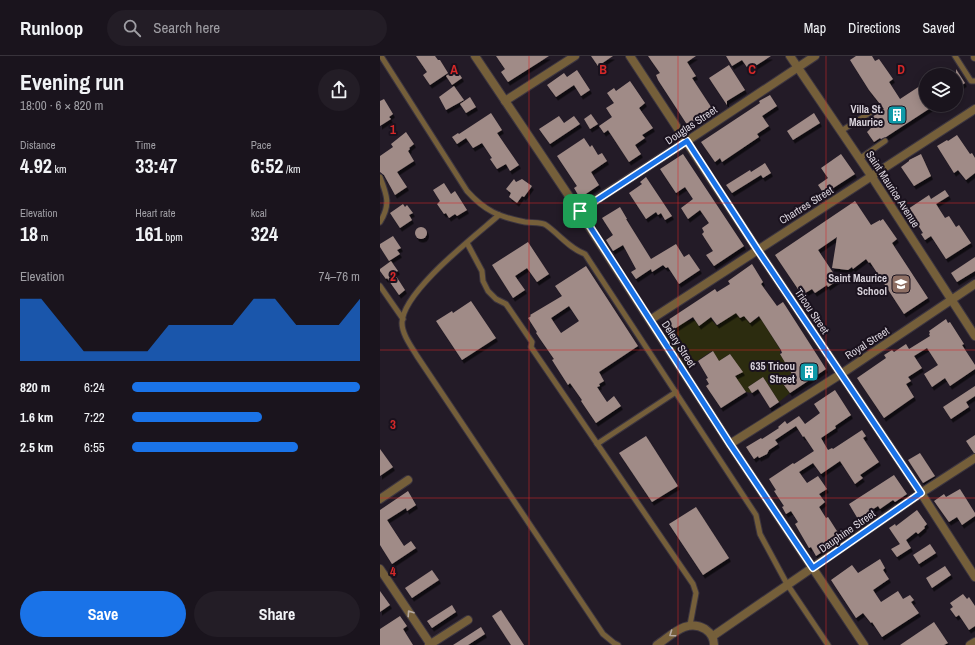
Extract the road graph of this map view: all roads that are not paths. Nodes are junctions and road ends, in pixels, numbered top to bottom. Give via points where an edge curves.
1 (381, 56) edge
2 (475, 56) edge
3 (575, 56) edge
4 (630, 56) edge
5 (790, 56) edge
6 (815, 56) edge
7 (955, 56) edge
8 (798, 67) junction
9 (975, 81) edge
10 (505, 102) junction
11 (975, 109) edge
12 (870, 112) dead end
13 (841, 131) junction
14 (687, 141) junction
15 (885, 141) dead end
16 (859, 159) junction
17 (872, 176) junction
18 (380, 177) edge
19 (580, 211) junction
20 (499, 215) junction
21 (380, 222) edge
22 (467, 243) junction
23 (757, 249) junction
24 (975, 284) edge
25 (380, 286) edge
26 (951, 300) junction
27 (402, 319) junction
28 (650, 320) junction
29 (975, 336) edge
30 (840, 374) junction
31 (676, 392) junction
32 (597, 444) junction
33 (730, 444) junction
34 (975, 458) edge
35 (408, 480) dead end
36 (921, 493) junction
37 (380, 498) edge
38 (813, 568) junction
39 (380, 569) edge
40 (975, 577) edge
41 (788, 584) junction
42 (468, 620) dead end
43 (690, 625) junction
44 (713, 636) junction
45 (975, 642) edge
46 (430, 645) edge
47 (618, 645) edge
48 (657, 645) edge
49 (714, 645) edge
50 (828, 645) edge
51 (864, 645) edge
52 (970, 645) edge

1 - 20 lane via 467,191 478,203
2 - 10 street, Delery Street
3 - 10 street
4 - 14 street, Tricou Street
5 - 8 street, Saint Maurice Avenue
6 - 8 street, Douglas Street
7 - 9 lane via 972,81
8 - 13 street, Saint Maurice Avenue
8 - 14 street, Douglas Street
10 - 19 street, Delery Street
11 - 17 street, Chartres Street
12 - 13 lane
13 - 16 street, Saint Maurice Avenue
14 - 19 street, Douglas Street
14 - 23 street, Tricou Street
15 - 16 lane
16 - 17 street, Saint Maurice Avenue
17 - 23 street, Chartres Street
17 - 26 street, Saint Maurice Avenue
18 - 21 lane via 388,203
19 - 28 street, Delery Street
20 - 22 lane
20 - 31 lane via 509,219 545,224 576,250 585,254
22 - 27 lane via 437,269 413,296
22 - 32 lane via 482,271 488,291 506,304 532,342 531,347
23 - 28 street, Chartres Street
23 - 30 street, Tricou Street
24 - 26 street, Royal Street
25 - 27 lane
26 - 29 street, Saint Maurice Avenue
26 - 30 street, Royal Street
27 - 47 lane via 404,333 417,356 603,634
28 - 33 street, Delery Street
30 - 33 street, Royal Street
30 - 36 street, Tricou Street
31 - 32 lane
31 - 41 lane via 756,515 760,534
32 - 43 lane via 693,584 696,594
33 - 38 street, Delery Street
34 - 36 street, Dauphine Street
35 - 37 street
36 - 38 street, Dauphine Street
36 - 40 street, Tricou Street
38 - 41 street, Dauphine Street
38 - 51 street, Delery Street
46 -> 39 street
41 - 44 street, Dauphine Street
41 - 50 lane
42 - 46 street
43 - 44 street via 700,626
43 -> 48 street
44 - 49 street
45 - 52 street

